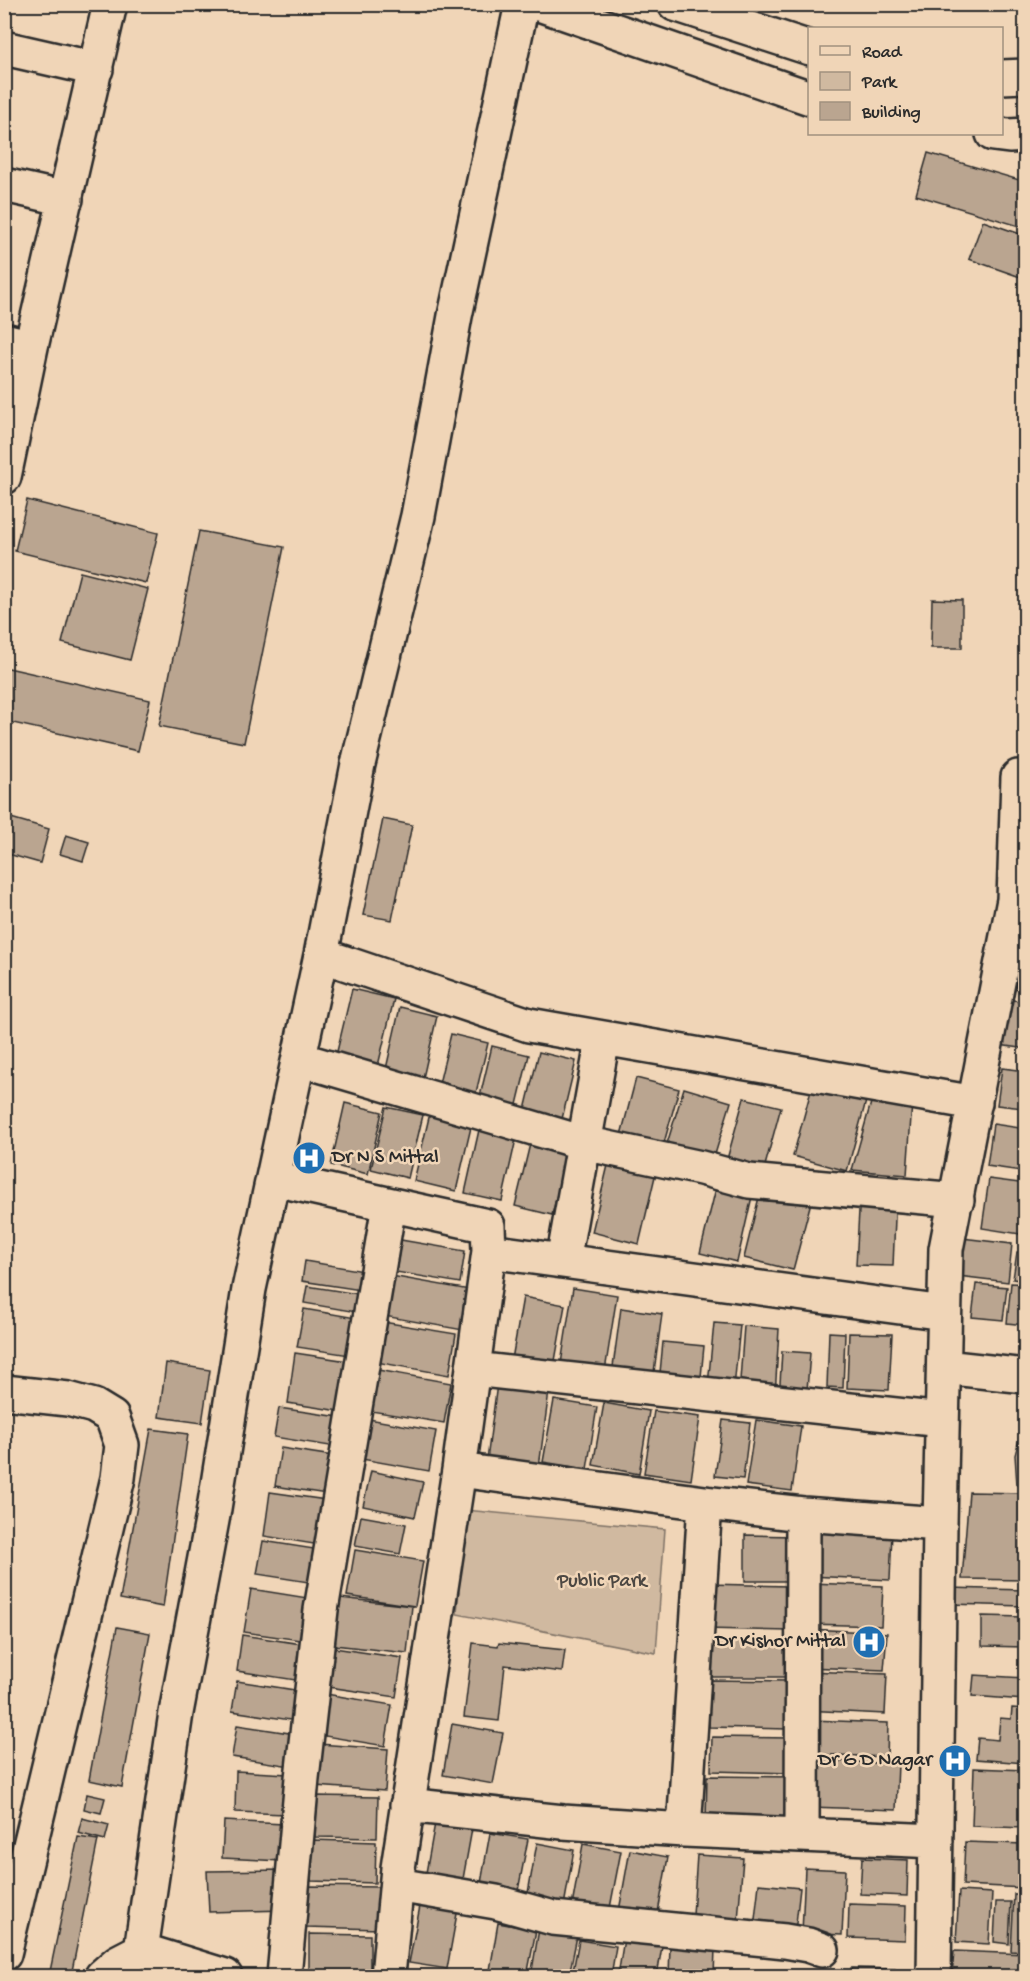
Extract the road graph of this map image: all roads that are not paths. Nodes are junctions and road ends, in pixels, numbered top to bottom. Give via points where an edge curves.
1 (110, 4) edge
2 (522, 4) edge
3 (539, 4) edge
4 (675, 4) edge
5 (808, 47) edge
6 (4, 48) edge
7 (96, 69) junction
8 (1026, 76) edge
9 (1003, 77) edge
10 (808, 97) edge
11 (1001, 135) edge
12 (1026, 135) edge
13 (4, 185) edge
14 (66, 199) junction
15 (18, 343) edge
16 (4, 477) edge
17 (1018, 777) dead end
18 (1020, 901) edge
19 (321, 955) junction
20 (603, 1038) junction
21 (299, 1059) junction
22 (975, 1103) junction
23 (584, 1143) junction
24 (274, 1179) junction
25 (957, 1200) junction
26 (389, 1205) junction
27 (489, 1251) junction
28 (563, 1262) junction
29 (944, 1313) junction
30 (944, 1367) junction
31 (473, 1369) junction
32 (1026, 1376) edge
33 (4, 1392) edge
34 (942, 1420) junction
35 (459, 1470) junction
36 (705, 1503) junction
37 (803, 1514) junction
38 (940, 1524) junction
39 (407, 1805) junction
40 (684, 1830) junction
41 (802, 1834) junction
42 (936, 1841) junction
43 (397, 1885) junction
44 (141, 1950) junction
45 (822, 1950) dead end
46 (4, 1954) edge
47 (102, 1977) edge
48 (225, 1977) edge
49 (284, 1977) edge
50 (388, 1977) edge
51 (934, 1977) edge

1 - 7 street
2 - 19 street via 455,316 418,516 358,764
3 - 10 street
4 - 5 street
6 - 7 street
7 - 14 street
8 - 9 street
11 - 12 street
13 - 14 street
14 - 15 street
15 - 16 street
17 - 18 street
18 - 22 street
19 - 20 street via 529,1025
19 - 21 street
20 - 22 street
20 - 23 street
21 - 23 street
21 - 24 street
22 - 25 street
23 - 25 street via 749,1181
23 - 28 street
24 - 26 street
24 - 44 street via 249,1290 176,1713
25 - 29 street via 946,1249
26 - 27 street via 488,1226
26 - 49 street via 321,1610
27 - 28 street
27 - 31 street
28 - 29 street
29 - 30 street
30 - 32 street
30 - 34 street
31 - 34 street
31 - 35 street
33 - 46 street via 94,1406 112,1417 122,1445 118,1478
34 - 38 street
35 - 36 street
35 - 39 street
36 - 37 street
36 - 40 street
37 - 38 street
37 - 41 street
38 - 42 street
39 - 40 street
39 - 43 street
40 - 41 street
41 - 42 street
42 - 51 street
43 - 45 street via 496,1902 553,1918 785,1941
43 - 50 street
44 - 47 street via 118,1962
44 - 48 street

